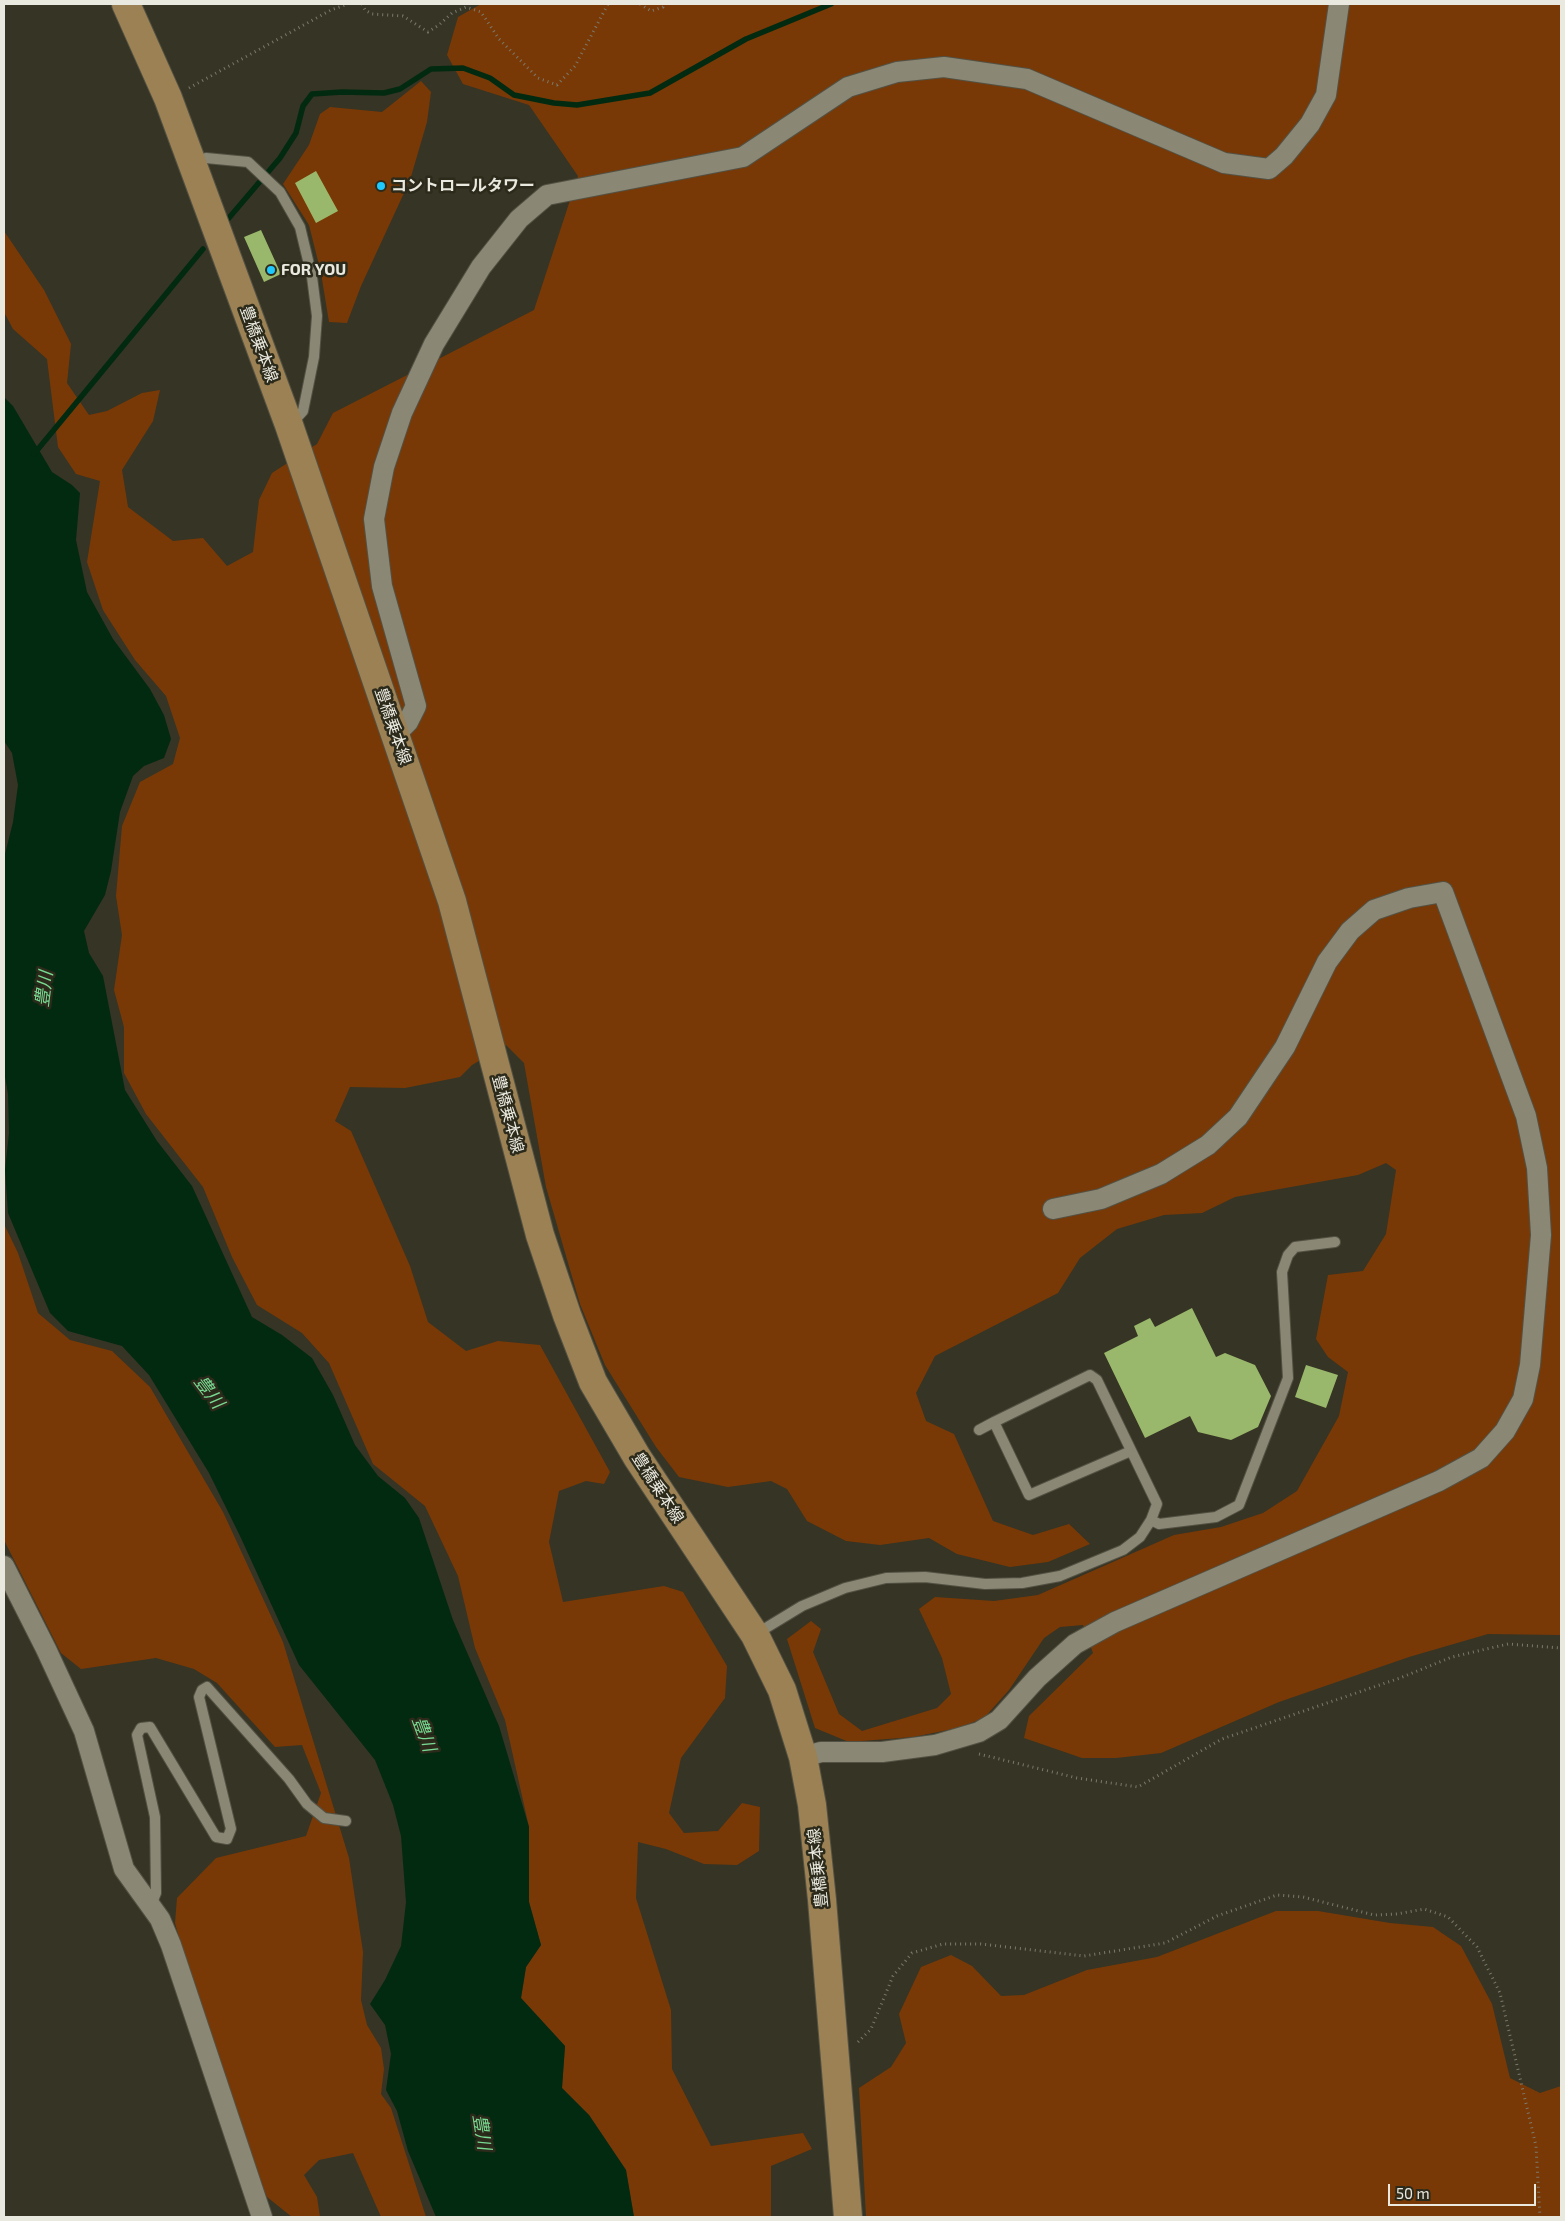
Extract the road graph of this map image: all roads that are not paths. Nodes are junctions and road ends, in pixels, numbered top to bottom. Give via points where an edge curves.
1 (126, 4) edge
2 (1339, 4) edge
3 (192, 163) junction
4 (289, 426) junction
5 (396, 734) junction
6 (1053, 1209) dead end
7 (1335, 1242) dead end
8 (994, 1422) junction
9 (979, 1430) dead end
10 (1131, 1451) junction
11 (1151, 1520) junction
12 (4, 1566) edge
13 (755, 1634) junction
14 (803, 1757) junction
15 (346, 1821) dead end
16 (151, 1905) junction
17 (262, 2217) edge
18 (848, 2217) edge

1 - 3 main road, 豊橋乗本線 via 168,98
2 - 5 street via 1326,95 1310,124 1269,169 1224,163 1027,79 944,67 897,72 848,87 743,157 547,195 519,219 481,267 434,344 402,413 384,467 374,519 382,586 416,706 408,722
3 - 4 main road, 豊橋乗本線
3 - 4 lane via 206,158 248,162 280,192 300,227 317,316 314,357 303,411
4 - 5 main road, 豊橋乗本線
5 - 13 main road, 豊橋乗本線 via 452,901 540,1235 593,1382 637,1457
6 - 14 street via 1101,1199 1161,1174 1208,1145 1238,1117 1285,1047 1327,962 1350,931 1374,910 1409,898 1443,892 1526,1116 1537,1168 1541,1235 1530,1365 1523,1399 1505,1431 1481,1458 1439,1481 1115,1622 1075,1644 1037,1678 999,1720 979,1732 935,1745 882,1752 821,1752
7 - 11 lane via 1295,1247 1285,1263 1282,1272 1288,1378 1238,1505 1216,1517 1159,1524
8 - 9 lane
8 - 10 lane via 1029,1495
8 - 10 lane via 1090,1375 1097,1380
10 - 11 lane via 1157,1504
11 - 13 lane via 1140,1537 1123,1550 1060,1576 1022,1583 985,1584 925,1577 886,1578 845,1588 802,1606
12 - 16 street via 84,1730 124,1869
13 - 14 main road, 豊橋乗本線 via 782,1690
14 - 18 main road, 豊橋乗本線 via 822,1900
15 - 16 lane via 324,1818 307,1804 289,1779 207,1687 199,1697 231,1828 227,1839 216,1837 150,1727 141,1728 136,1735 154,1817 156,1893
16 - 17 street via 171,1945

